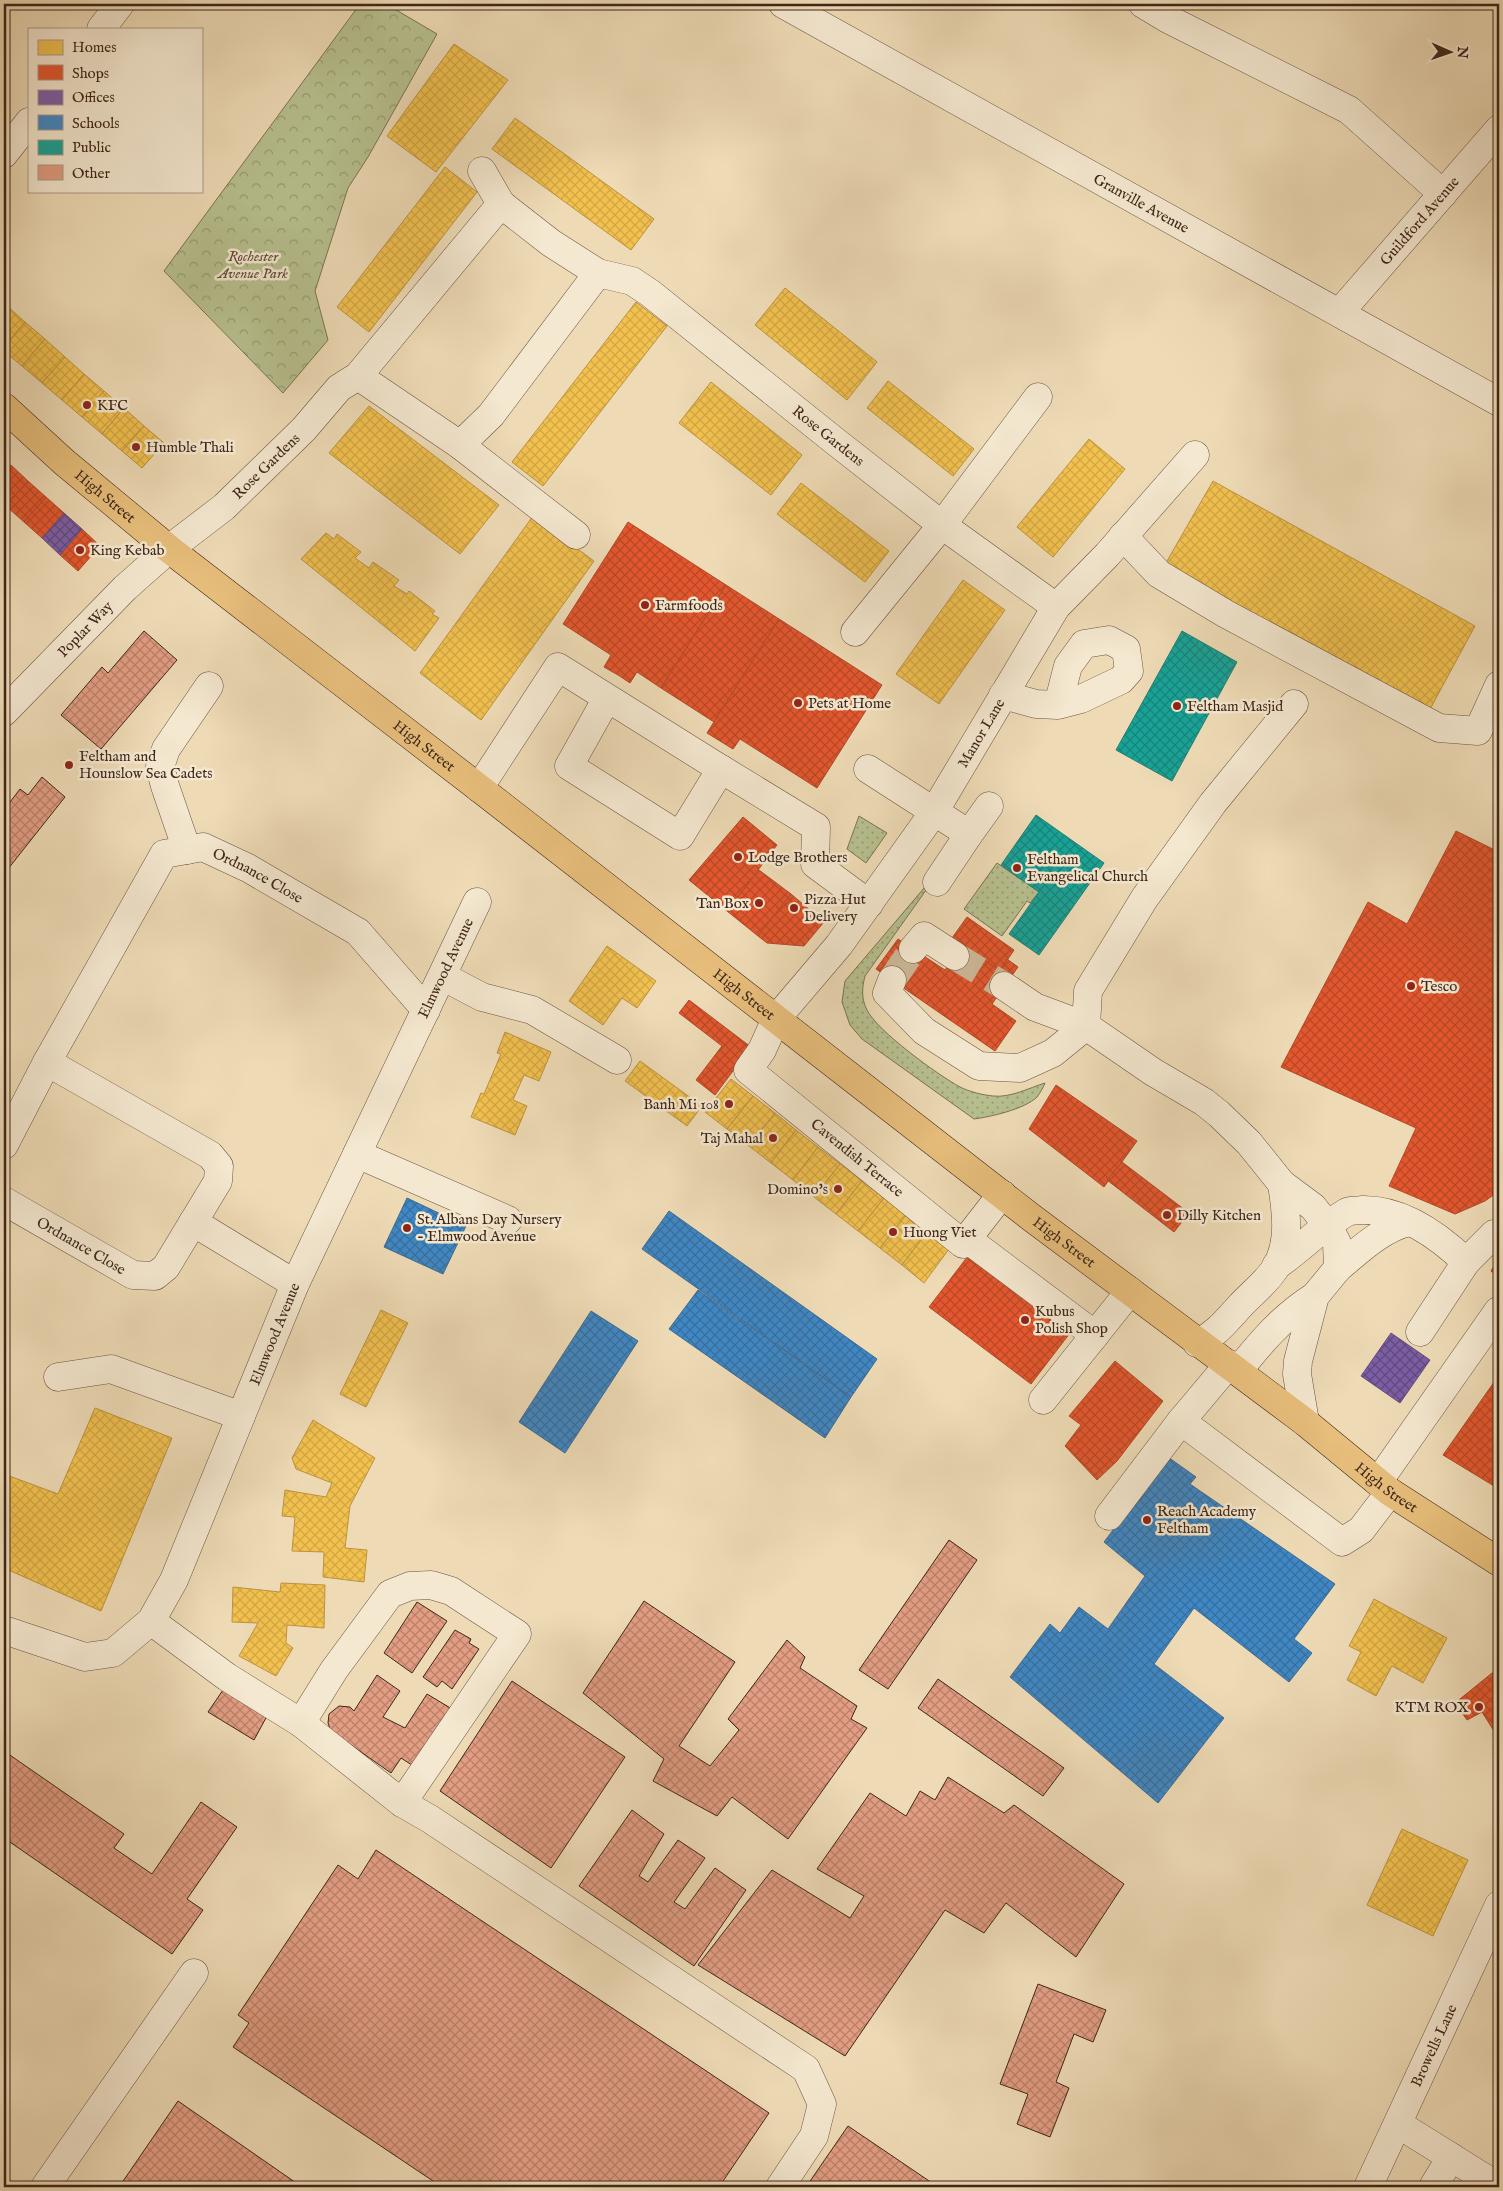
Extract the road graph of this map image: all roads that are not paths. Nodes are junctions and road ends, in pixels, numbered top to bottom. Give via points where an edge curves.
1 (120, 4) edge
2 (783, 4) edge
3 (1142, 4) edge
4 (102, 28) edge
5 (28, 123) edge
6 (1499, 129) edge
7 (4, 154) edge
8 (482, 171) dead end
9 (1443, 194) junction
10 (501, 204) junction
11 (598, 273) junction
12 (1340, 312) junction
13 (358, 376) junction
14 (1038, 397) dead end
15 (1499, 402) edge
16 (6, 412) edge
17 (460, 445) junction
18 (1195, 455) dead end
19 (942, 525) junction
20 (576, 535) dead end
21 (1123, 536) junction
22 (169, 549) junction
23 (1056, 607) junction
24 (855, 632) dead end
25 (1499, 685) edge
26 (209, 686) dead end
27 (1003, 695) junction
28 (608, 698) junction
29 (1294, 704) dead end
30 (1058, 705) dead end
31 (4, 712) edge
32 (722, 768) junction
33 (868, 769) dead end
34 (479, 788) junction
35 (989, 806) dead end
36 (934, 812) junction
37 (969, 834) junction
38 (187, 850) junction
39 (937, 882) dead end
40 (477, 902) dead end
41 (869, 904) junction
42 (913, 949) tunnel mouth
43 (955, 956) tunnel mouth
44 (442, 976) junction
45 (892, 980) tunnel mouth
46 (1004, 986) tunnel mouth
47 (426, 1010) junction
48 (776, 1019) junction
49 (1086, 1026) junction
50 (617, 1060) dead end
51 (47, 1062) junction
52 (4, 1145) edge
53 (357, 1154) junction
54 (1282, 1184) junction
55 (1002, 1194) junction
56 (4, 1202) edge
57 (508, 1220) dead end
58 (193, 1222) junction
59 (1409, 1222) junction
60 (1328, 1226) junction
61 (1494, 1234) dead end
62 (967, 1239) junction
63 (1466, 1262) junction
64 (1276, 1266) junction
65 (1338, 1268) junction
66 (295, 1284) junction
67 (1130, 1291) junction
68 (1315, 1296) junction
69 (1498, 1310) dead end
70 (1420, 1332) dead end
71 (1094, 1335) junction
72 (1197, 1342) junction
73 (1233, 1368) junction
74 (58, 1377) dead end
75 (1043, 1400) dead end
76 (241, 1416) junction
77 (1181, 1422) junction
78 (1305, 1422) junction
79 (1384, 1487) junction
80 (1109, 1516) dead end
81 (1499, 1562) edge
82 (151, 1621) junction
83 (5, 1632) edge
84 (301, 1723) junction
85 (402, 1803) junction
86 (1499, 1904) edge
87 (194, 1973) dead end
88 (1398, 2124) junction
89 (1451, 2157) junction
90 (45, 2187) edge
91 (780, 2187) edge
92 (1368, 2187) edge
93 (1433, 2187) edge
94 (1499, 2187) edge

1 - 4 street
2 - 12 street, Granville Avenue
3 - 9 street via 1349,110
5 - 7 street
6 - 9 street, Guildford Avenue
8 - 10 street, Rose Gardens
9 - 12 street, Guildford Avenue
10 - 11 street, Rose Gardens via 551,243
10 - 13 street, Rose Gardens
11 - 17 street via 491,415
11 - 19 street, Rose Gardens via 632,281 650,293
12 - 15 street, Granville Avenue
13 - 17 street
13 - 22 street, Rose Gardens via 339,388 304,429 224,507
14 - 19 street
16 - 22 main road, High Street
17 - 20 street
18 - 21 street, Manor Lane
19 - 23 street, Rose Gardens
19 - 24 street
21 - 23 street, Manor Lane
21 - 25 street via 1159,574 1226,614 1439,728 1478,731
22 - 31 street, Poplar Way via 116,597
22 - 34 main road, High Street
23 - 27 street, Manor Lane
26 - 38 street via 166,748 160,767
27 - 30 street via 1036,704
27 - 36 street, Manor Lane
28 - 32 street
28 - 32 street via 569,766 680,836
28 - 34 street via 558,667
29 - 49 street via 1213,803 1144,899 1088,991
32 - 41 street via 816,827 816,864
33 - 36 street
34 - 48 main road, High Street
35 - 37 street
36 - 37 street
36 - 41 street, Manor Lane
37 - 39 street
38 - 47 street, Ordnance Close via 202,847 248,868 358,932
38 - 51 street, Ordnance Close via 164,854
40 - 44 street, Elmwood Avenue
41 - 48 street, Manor Lane
42 - 43 street via 924,936
44 - 47 street, Elmwood Avenue
44 - 50 street via 482,997 532,1010
45 - 49 street via 887,993 924,1031 979,1066 1020,1068 1053,1053
46 - 49 street via 1035,1007
47 - 53 street, Elmwood Avenue
48 - 55 main road, High Street
48 - 62 street, Cavendish Terrace via 762,1050 748,1070 963,1244
49 - 54 street via 1219,1114 1248,1142
51 - 52 street, Ordnance Close
51 - 58 street, Ordnance Close via 210,1155 219,1166 218,1182
53 - 57 street
53 - 66 street, Elmwood Avenue
54 - 60 street via 1313,1207
54 - 64 street via 1287,1227
55 - 62 street
55 - 67 main road, High Street
56 - 58 street, Ordnance Close via 133,1275 155,1276 166,1267
58 - 66 street
59 - 60 street via 1393,1214 1357,1210 1349,1211
59 - 63 street via 1448,1244
59 - 65 street via 1373,1239
60 - 64 street
60 - 65 street via 1336,1243
61 - 63 street
62 - 71 street
63 - 70 street
64 - 72 street via 1222,1326 1208,1338
65 - 68 street
66 - 76 street, Elmwood Avenue
67 - 71 street
67 - 72 main road, High Street
68 - 73 street via 1275,1327
68 - 78 street via 1298,1361
69 - 79 street
71 - 75 street
72 - 73 main road, High Street
73 - 77 street
73 - 78 main road, High Street
74 - 76 street via 111,1369
76 - 82 street, Elmwood Avenue via 174,1580
77 - 79 street via 1342,1542 1361,1530
77 - 80 street
78 - 79 main road, High Street
79 - 81 main road, High Street
82 - 83 street, Elmwood Avenue via 113,1653 85,1657
82 - 84 street via 227,1677
84 - 85 street
84 - 85 street via 334,1670 390,1594 410,1586 431,1586 450,1591 517,1634
85 - 91 street via 806,2068 822,2104 814,2136
86 - 88 street, Browells Lane
87 - 90 street
88 - 89 street
88 - 92 street, Browells Lane
89 - 93 street
89 - 94 street

